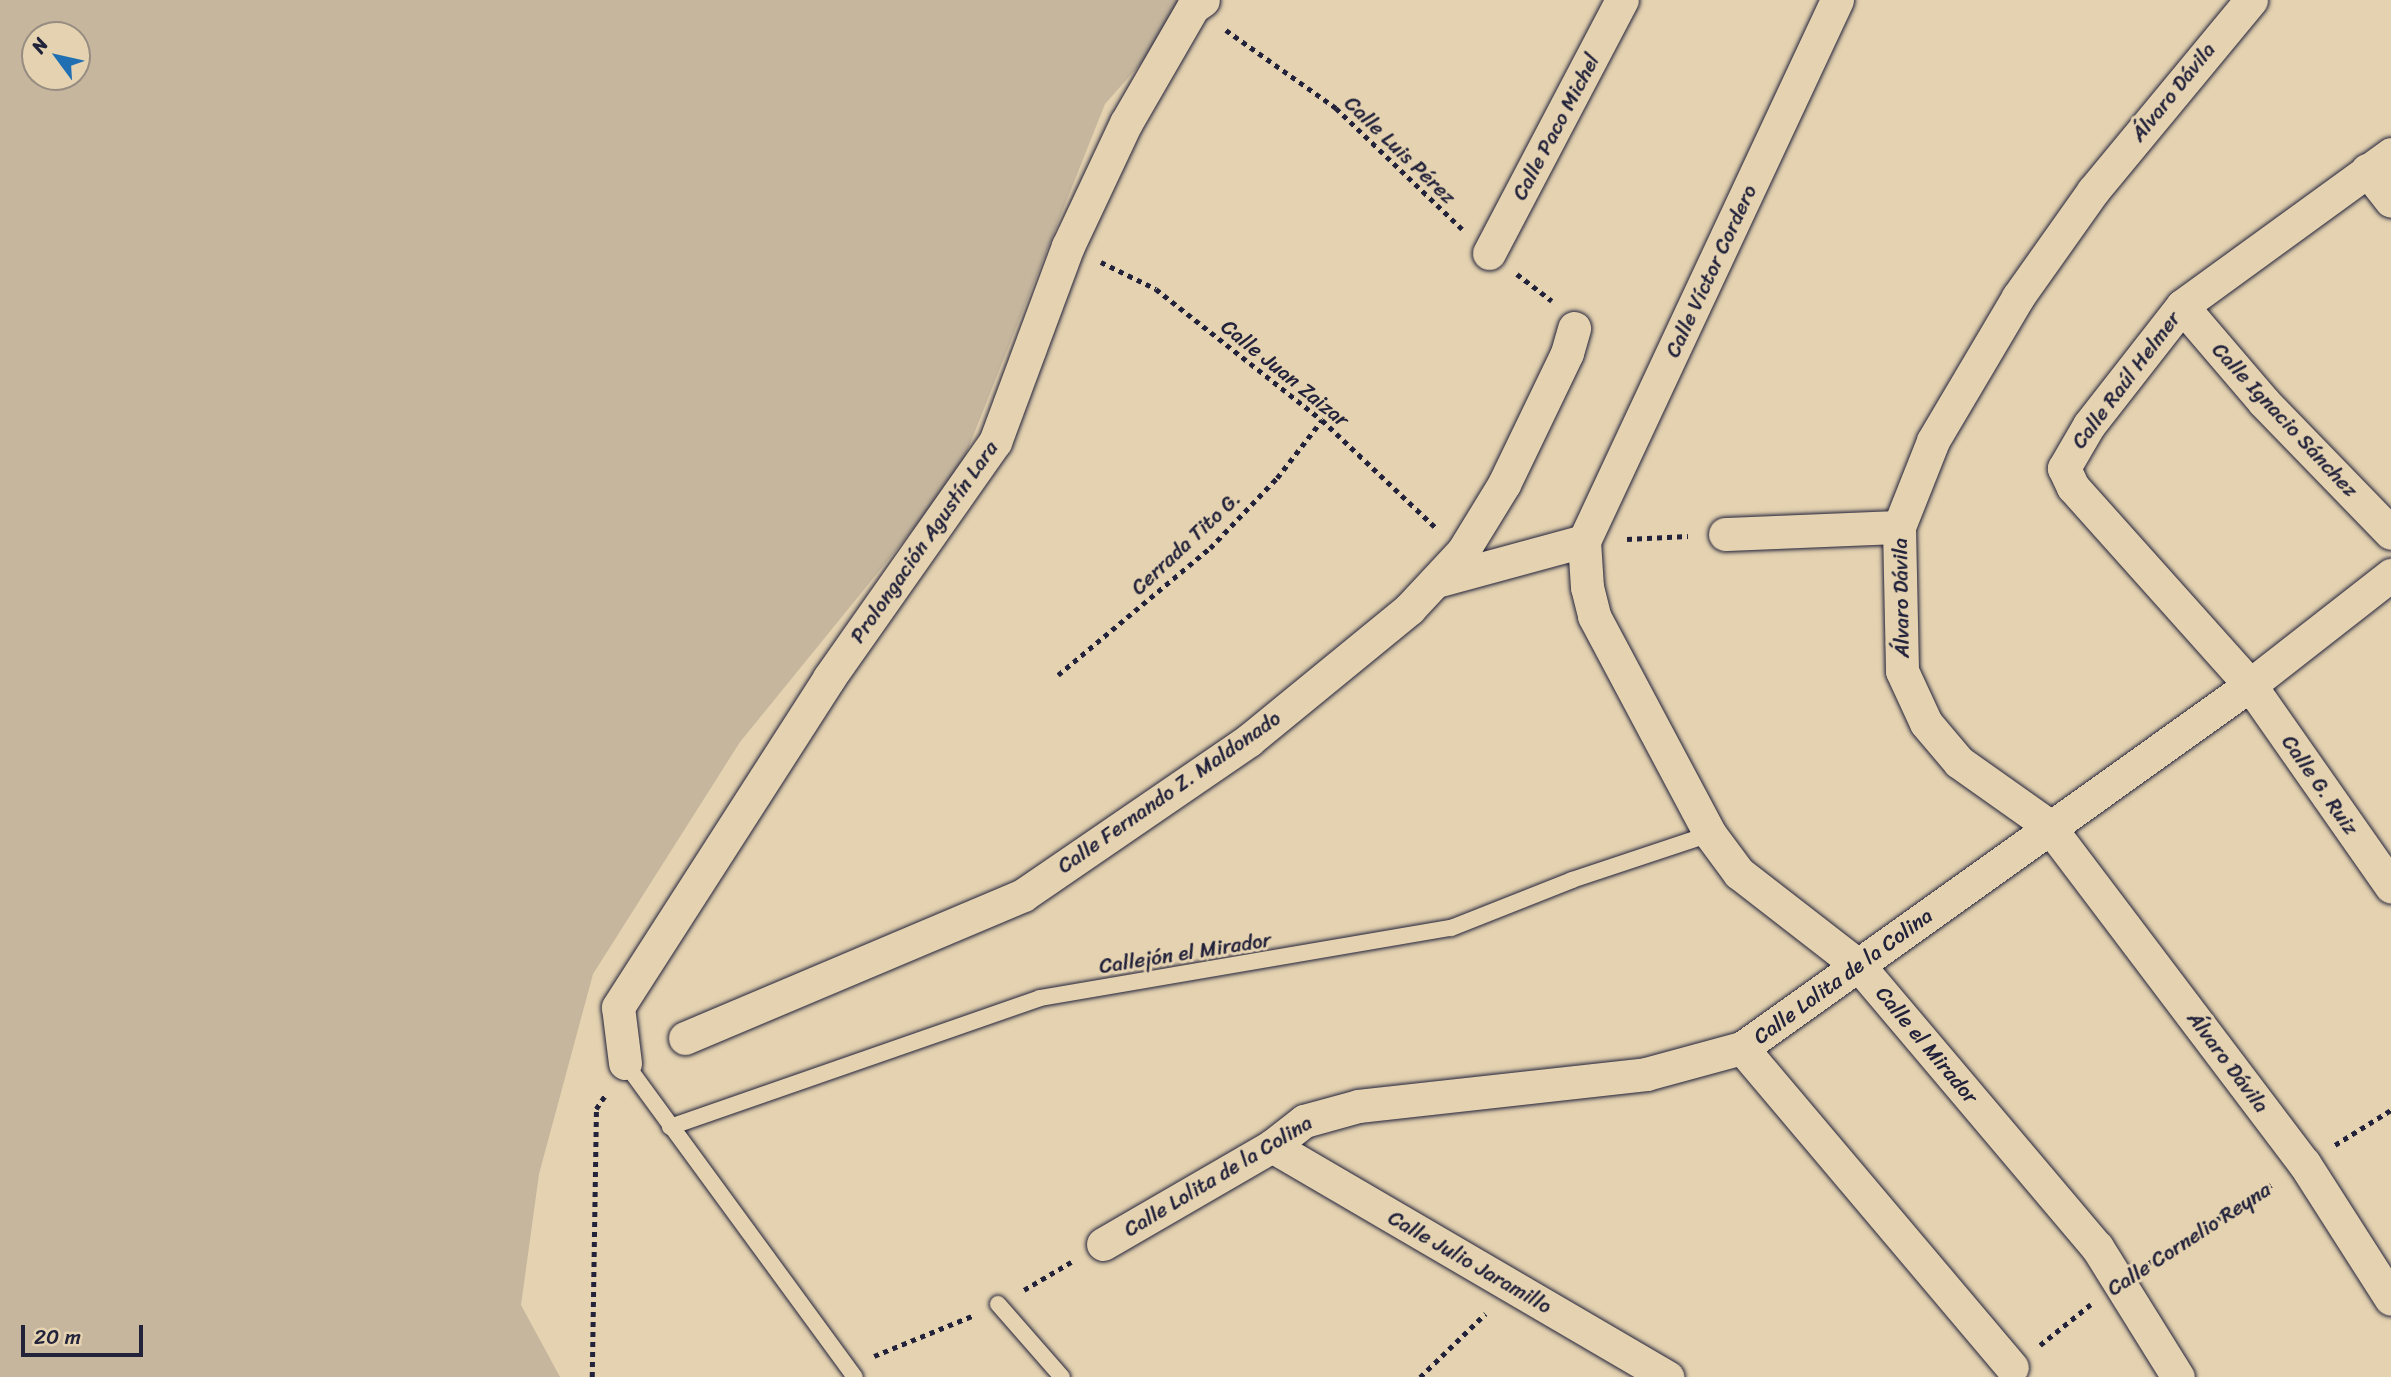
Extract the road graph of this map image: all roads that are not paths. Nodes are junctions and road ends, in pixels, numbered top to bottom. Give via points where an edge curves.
1 (1622, 0) edge
2 (1837, 0) edge
3 (2250, 0) edge
4 (1198, 4) edge
5 (2379, 162) edge
6 (2391, 201) edge
7 (1489, 253) road end
8 (2182, 306) junction
9 (1574, 328) road end
10 (1899, 527) junction
11 (2391, 533) edge
12 (1725, 534) road end
13 (1584, 541) junction
14 (2391, 575) edge
15 (1440, 579) junction
16 (2250, 685) junction
17 (2048, 825) junction
18 (1710, 834) junction
19 (2391, 886) edge
20 (1860, 967) junction
21 (685, 1038) dead end
22 (1742, 1048) junction
23 (625, 1063) joint
24 (670, 1127) junction
25 (1272, 1146) junction
26 (1103, 1244) dead end
27 (2391, 1299) edge
28 (998, 1304) dead end
29 (2008, 1374) edge
30 (855, 1377) edge
31 (1062, 1377) edge
32 (1668, 1377) edge
33 (2178, 1377) edge

1 - 7 street, Calle Paco Michel
2 - 13 street, Calle Víctor Cordero
3 - 10 street, Álvaro Dávila via 2092,191 2018,297 1933,441
4 - 23 street, Prolongación Agustín Lara via 1126,123 1069,246 995,442 829,678 618,1007
5 - 6 street
5 - 8 street, Calle Raúl Helmer
8 - 11 street, Calle Ignacio Sánchez via 2264,402
8 - 16 street, Calle Raúl Helmer via 2089,425 2064,468 2074,487
9 - 15 street, Calle Fernando Z. Maldonado via 1567,353 1504,484
10 - 12 street
10 - 17 street, Álvaro Dávila via 1902,671 1926,723 1959,762
13 - 15 street
13 - 18 street, Calle el Mirador via 1594,616
14 - 16 street, Calle Lolita de la Colina
15 - 21 street, Calle Fernando Z. Maldonado via 1249,740 1023,895
16 - 17 street, Calle Lolita de la Colina
16 - 19 street, Calle G. Ruiz
17 - 20 street, Calle Lolita de la Colina
17 - 27 street, Álvaro Dávila via 2304,1163
18 - 20 street, Calle el Mirador via 1739,873
18 - 24 lane, Callejón el Mirador via 1572,880 1451,928 1040,998
20 - 22 street, Calle Lolita de la Colina
20 - 33 street, Calle el Mirador via 2097,1247
22 - 25 street, Calle Lolita de la Colina via 1646,1074 1358,1106 1304,1121
22 - 29 street
23 - 24 lane
24 - 30 lane
25 - 26 street, Calle Lolita de la Colina
25 - 32 street, Calle Julio Jaramillo
28 - 31 lane

